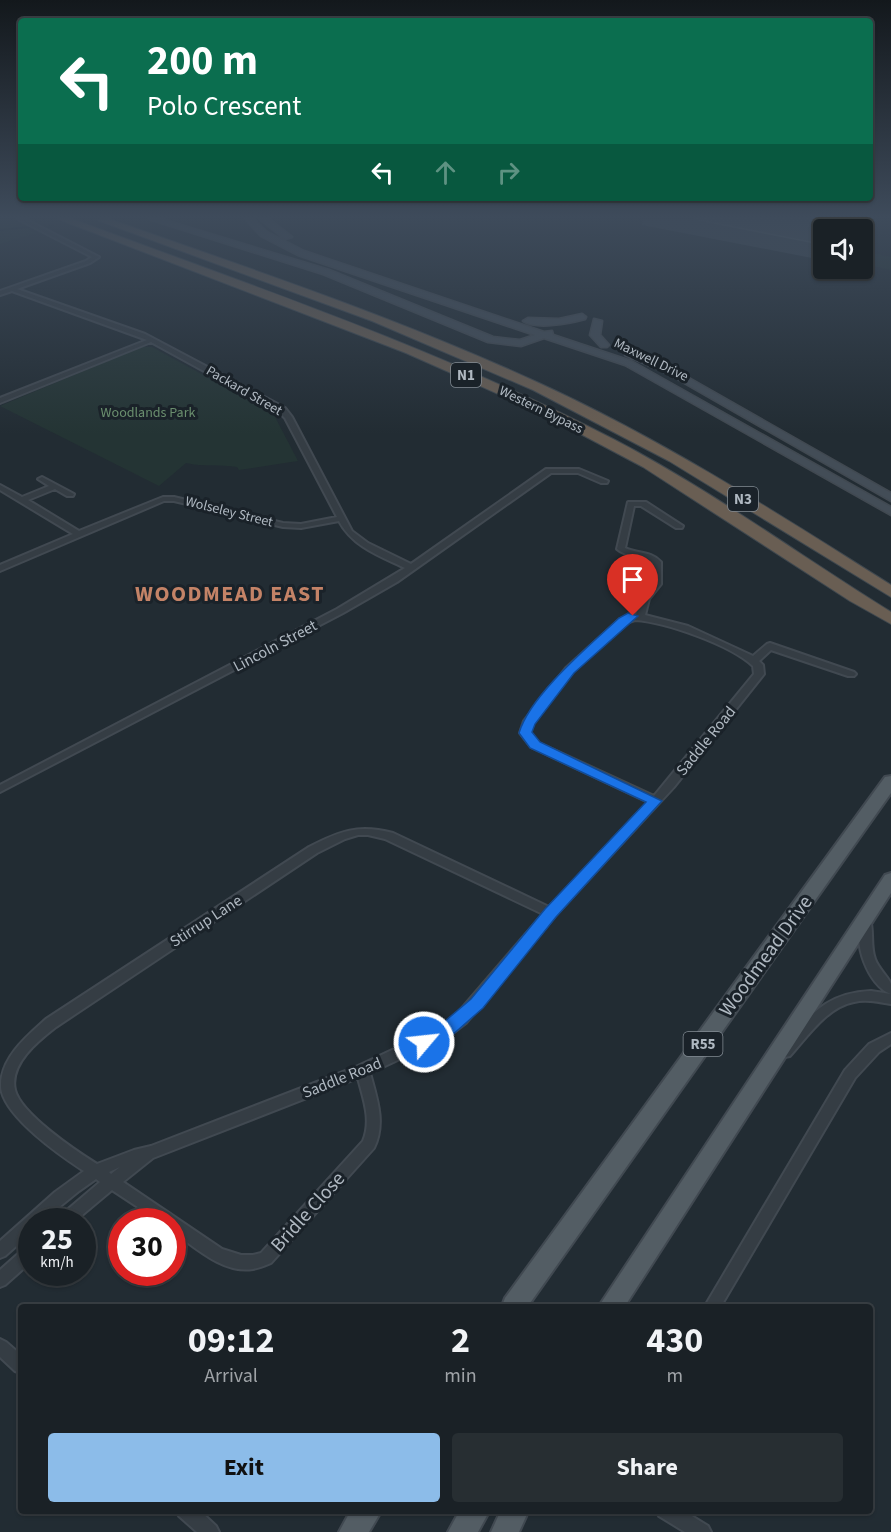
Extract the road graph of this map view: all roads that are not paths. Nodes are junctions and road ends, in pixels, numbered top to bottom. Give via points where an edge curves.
1 (16, 290) edge
2 (257, 290) edge
3 (297, 290) edge
4 (371, 290) edge
5 (411, 290) edge
6 (437, 290) edge
7 (582, 317) dead end
8 (528, 321) junction
9 (597, 321) dead end
10 (516, 325) junction
11 (554, 334) junction
12 (479, 336) junction
13 (151, 340) junction
14 (522, 343) junction
15 (604, 345) junction
16 (0, 401) edge
17 (591, 413) junction
18 (42, 479) dead end
19 (604, 481) dead end
20 (56, 486) junction
21 (0, 487) edge
22 (70, 494) dead end
23 (891, 498) edge
24 (22, 500) junction
25 (891, 512) edge
26 (343, 518) junction
27 (679, 526) dead end
28 (78, 534) junction
29 (0, 568) edge
30 (411, 568) junction
31 (891, 581) edge
32 (840, 588) junction
33 (891, 592) edge
34 (641, 615) junction
35 (891, 619) edge
36 (891, 625) edge
37 (756, 662) junction
38 (851, 674) dead end
39 (891, 781) edge
40 (0, 789) edge
41 (655, 801) junction
42 (891, 879) edge
43 (551, 913) junction
44 (868, 914) junction
45 (891, 989) edge
46 (891, 999) edge
47 (891, 1038) edge
48 (363, 1070) junction
49 (765, 1074) junction
50 (152, 1152) junction
51 (95, 1171) junction
52 (111, 1182) junction
53 (47, 1208) edge
54 (80, 1208) edge
55 (151, 1208) edge
56 (186, 1231) edge
57 (18, 1234) edge
58 (0, 1251) edge
59 (18, 1264) edge
60 (0, 1280) edge
61 (628, 1282) junction
62 (515, 1304) edge
63 (612, 1304) edge
64 (616, 1304) edge
65 (714, 1304) edge
66 (0, 1347) edge
67 (18, 1362) edge
68 (190, 1514) edge
69 (365, 1514) edge
70 (473, 1514) edge
71 (513, 1514) edge
72 (675, 1520) edge
73 (210, 1532) edge
74 (353, 1532) edge
75 (462, 1532) edge
76 (505, 1532) edge
77 (702, 1532) edge

1 - 13 street, Packard Street
2 - 32 highway, Western Bypass / N1 via 444,365 612,444 693,491
3 - 17 highway, Western Bypass / N1 via 420,335
4 - 12 main road
5 - 10 main road, Maxwell Drive
6 - 8 main road, Maxwell Drive
7 - 8 main road
8 - 11 main road, Maxwell Drive
9 - 15 main road via 595,335
10 - 11 main road, Maxwell Drive
10 - 14 main road via 528,333
11 - 12 main road via 508,347 488,343
11 - 14 main road
11 - 15 main road, Maxwell Drive via 570,334
11 - 25 main road, Maxwell Drive via 643,371
12 - 14 main road
13 - 16 street
13 - 26 street, Packard Street via 282,410
15 - 23 main road, Maxwell Drive via 670,371
17 - 31 highway via 726,479
17 - 33 highway, Western Bypass / N3 via 780,521
18 - 20 street
19 - 30 street, Lincoln Street via 579,471 549,471
20 - 22 street
20 - 24 street
21 - 24 street
24 - 28 street
26 - 28 street, Wolseley Street via 291,526 163,499
26 - 30 street, Packard Street via 354,538
27 - 34 street via 643,504 632,504 621,549 657,562 657,584 645,599
28 - 29 street, Wolseley Street
30 - 40 street, Lincoln Street via 340,611
32 - 35 highway, Western Bypass
32 - 36 highway
34 - 37 street via 660,619
34 - 41 street via 623,621 569,670 528,723 525,733 535,745
37 - 38 street via 770,646
37 - 41 street, Saddle Road via 757,676
39 - 62 main road, Woodmead Drive / R55
41 - 43 street, Saddle Road
42 - 44 main road
43 - 48 street, Saddle Road via 461,1019 444,1032
43 - 51 street, Stirrup Lane via 378,832 352,830 323,844 84,998 31,1039 18,1056 8,1091 16,1109
44 - 45 street via 864,934 867,954 878,977
44 - 49 main road
46 - 49 street via 859,995 836,1001
47 - 65 street via 874,1048 850,1074
48 - 50 street, Saddle Road
48 - 56 street, Bridle Close via 375,1122 369,1144 266,1258 251,1263 231,1261
49 - 61 main road
50 - 51 street, Saddle Road via 121,1159
50 - 52 street, Saddle Road
51 - 52 street, Stirrup Lane
51 - 53 street, Saddle Road
52 - 54 street, Saddle Road
52 - 55 street, Bridle Close
57 - 58 street, Saddle Road
59 - 60 street
61 - 63 main road
61 - 64 main road
66 - 67 street
68 - 73 street
69 - 74 main road
70 - 75 main road
71 - 76 main road
72 - 77 street

